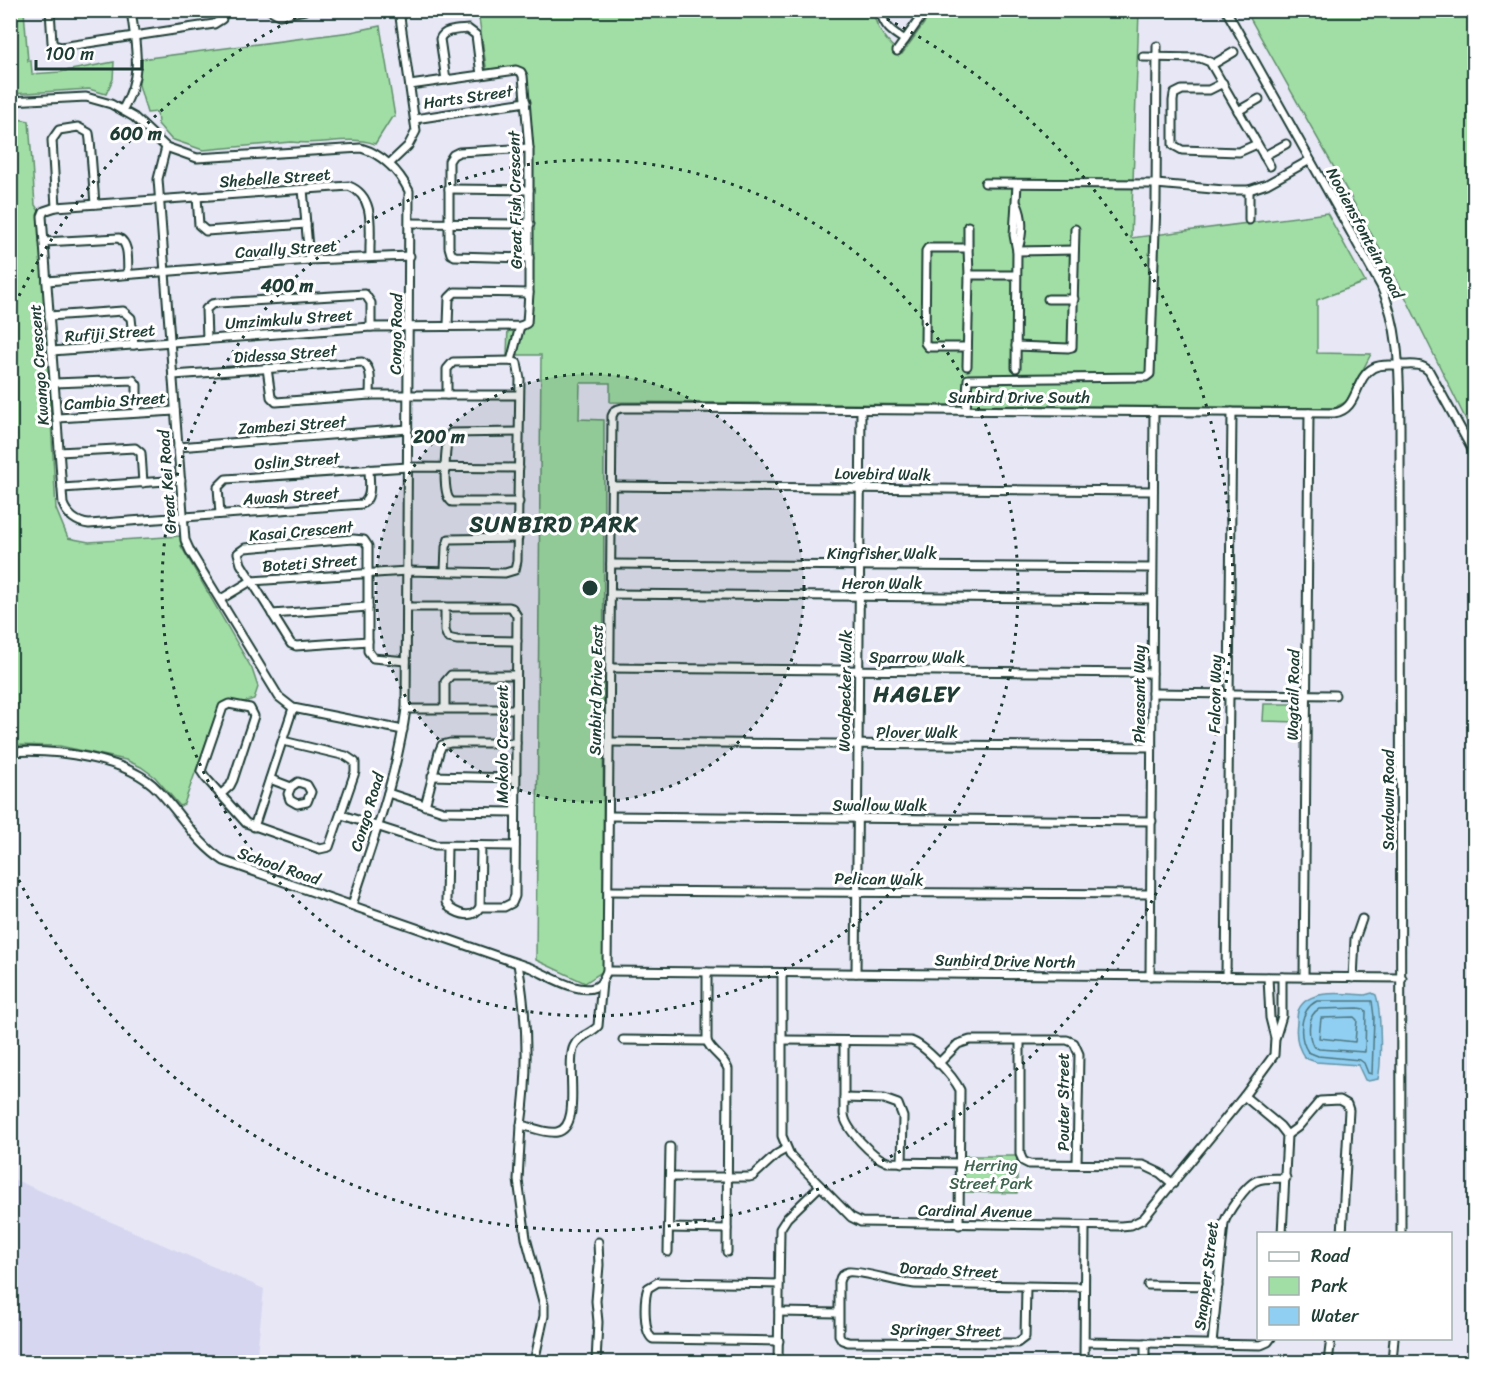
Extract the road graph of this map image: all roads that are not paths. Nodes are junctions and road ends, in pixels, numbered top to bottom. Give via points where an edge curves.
1 (50, 10) edge
2 (131, 10) edge
3 (222, 10) edge
4 (270, 10) edge
5 (305, 10) edge
6 (399, 10) edge
7 (880, 10) edge
8 (926, 10) edge
9 (1226, 10) edge
10 (134, 37) junction
11 (905, 40) junction
12 (1157, 46) dead end
13 (897, 51) dead end
14 (1234, 52) dead end
15 (1157, 56) junction
16 (1143, 57) dead end
17 (1212, 65) junction
18 (481, 75) junction
19 (446, 80) junction
20 (1223, 83) junction
21 (410, 85) junction
22 (1259, 99) dead end
23 (10, 101) edge
24 (526, 102) junction
25 (123, 109) junction
26 (1238, 111) junction
27 (415, 118) junction
28 (1257, 144) junction
29 (1286, 144) dead end
30 (166, 147) junction
31 (529, 147) junction
32 (1264, 156) junction
33 (1310, 160) junction
34 (389, 164) junction
35 (1270, 166) dead end
36 (985, 183) dead end
37 (1017, 184) junction
38 (1156, 184) junction
39 (303, 189) junction
40 (449, 189) junction
41 (530, 190) junction
42 (1249, 190) junction
43 (197, 197) junction
44 (160, 201) junction
45 (95, 204) junction
46 (56, 207) junction
47 (1249, 220) dead end
48 (410, 223) junction
49 (306, 224) junction
50 (448, 224) junction
51 (530, 224) junction
52 (968, 226) dead end
53 (1075, 229) dead end
54 (44, 242) junction
55 (968, 248) junction
56 (1074, 250) junction
57 (1017, 251) junction
58 (410, 256) junction
59 (370, 257) junction
60 (529, 258) junction
61 (309, 260) junction
62 (165, 270) junction
63 (128, 273) junction
64 (969, 275) junction
65 (1016, 275) junction
66 (46, 281) junction
67 (529, 293) junction
68 (1048, 299) dead end
69 (1074, 299) junction
70 (49, 316) junction
71 (448, 325) junction
72 (409, 326) junction
73 (520, 326) junction
74 (371, 327) junction
75 (207, 339) junction
76 (170, 342) junction
77 (134, 345) junction
78 (1016, 346) junction
79 (967, 347) junction
80 (52, 351) junction
81 (511, 361) junction
82 (1399, 365) junction
83 (967, 366) dead end
84 (267, 368) junction
85 (1016, 368) dead end
86 (173, 375) junction
87 (54, 384) junction
88 (408, 394) junction
89 (370, 395) junction
90 (447, 395) junction
91 (519, 395) junction
92 (615, 410) joint
93 (861, 410) junction
94 (966, 410) junction
95 (176, 411) junction
96 (1154, 411) junction
97 (137, 412) junction
98 (1232, 412) junction
99 (1309, 413) junction
100 (57, 418) junction
101 (408, 429) junction
102 (518, 432) junction
103 (178, 447) junction
104 (59, 452) junction
105 (1474, 453) edge
106 (408, 467) junction
107 (446, 468) junction
108 (519, 468) junction
109 (369, 469) junction
110 (181, 480) junction
111 (143, 483) junction
112 (612, 486) junction
113 (62, 488) junction
114 (860, 488) junction
115 (1153, 491) junction
116 (519, 502) junction
117 (220, 514) junction
118 (183, 517) junction
119 (518, 538) junction
120 (611, 564) junction
121 (860, 566) junction
122 (1152, 568) junction
123 (407, 571) junction
124 (445, 571) junction
125 (368, 573) junction
126 (251, 581) junction
127 (611, 594) junction
128 (859, 596) junction
129 (220, 599) junction
130 (1152, 599) junction
131 (406, 606) junction
132 (368, 607) junction
133 (445, 607) junction
134 (272, 614) junction
135 (368, 641) junction
136 (517, 641) junction
137 (406, 661) junction
138 (610, 668) junction
139 (859, 670) junction
140 (1152, 673) junction
141 (516, 675) junction
142 (1152, 693) junction
143 (1229, 693) junction
144 (1306, 694) junction
145 (1335, 695) dead end
146 (293, 708) junction
147 (444, 708) junction
148 (406, 709) junction
149 (516, 709) junction
150 (403, 730) junction
151 (282, 741) junction
152 (609, 742) junction
153 (516, 743) junction
154 (858, 745) junction
155 (1152, 747) junction
156 (10, 752) edge
157 (432, 776) junction
158 (515, 778) junction
159 (270, 779) junction
160 (291, 787) dead end
161 (388, 793) junction
162 (220, 795) junction
163 (425, 806) junction
164 (515, 812) junction
165 (342, 815) junction
166 (609, 816) junction
167 (857, 818) junction
168 (1152, 821) junction
169 (254, 826) junction
170 (377, 826) junction
171 (447, 846) junction
172 (481, 846) junction
173 (515, 846) junction
174 (608, 891) junction
175 (857, 892) junction
176 (1150, 894) junction
177 (352, 905) junction
178 (480, 907) junction
179 (1362, 919) dead end
180 (518, 964) junction
181 (607, 971) junction
182 (707, 972) junction
183 (782, 972) junction
184 (856, 973) junction
185 (1150, 976) junction
186 (1226, 977) junction
187 (1268, 977) junction
188 (1282, 977) junction
189 (1304, 977) junction
190 (1353, 978) junction
191 (1402, 978) junction
192 (602, 982) junction
193 (1275, 1038) junction
194 (623, 1040) dead end
195 (783, 1040) junction
196 (707, 1041) junction
197 (844, 1041) junction
198 (1020, 1041) junction
199 (938, 1064) junction
200 (1244, 1096) junction
201 (844, 1098) junction
202 (521, 1125) junction
203 (1287, 1136) junction
204 (670, 1147) dead end
205 (786, 1149) junction
206 (902, 1163) junction
207 (960, 1163) junction
208 (1077, 1164) junction
209 (670, 1177) junction
210 (727, 1177) junction
211 (1286, 1178) junction
212 (1173, 1184) junction
213 (820, 1186) junction
214 (959, 1225) junction
215 (1085, 1226) junction
216 (669, 1228) junction
217 (727, 1229) junction
218 (1282, 1232) edge
219 (1342, 1232) edge
220 (1401, 1232) edge
221 (598, 1242) dead end
222 (668, 1252) dead end
223 (727, 1252) dead end
224 (779, 1284) junction
225 (1148, 1285) dead end
226 (1218, 1286) junction
227 (1026, 1287) junction
228 (1084, 1287) junction
229 (779, 1312) junction
230 (838, 1313) junction
231 (1270, 1340) edge
232 (1331, 1340) edge
233 (1394, 1340) edge
234 (779, 1341) junction
235 (1085, 1342) junction
236 (1145, 1343) junction
237 (1212, 1344) junction
238 (534, 1362) edge
239 (596, 1362) edge
240 (778, 1362) edge
241 (1084, 1362) edge
242 (1145, 1362) edge
243 (1328, 1362) edge
244 (1392, 1362) edge

1 - 10 street via 52,42 57,46
2 - 10 street
3 - 10 street via 222,19 214,24
4 - 5 street via 279,15
6 - 21 street
7 - 11 street via 886,27
8 - 11 street
9 - 33 street, Nooiensfontein Road
10 - 25 street via 136,79
11 - 13 street
12 - 15 street
14 - 17 street
15 - 16 street
15 - 17 street via 1200,58
15 - 38 street
17 - 20 street
18 - 19 street, Great Fish Crescent
18 - 19 street via 476,35 468,29 445,32 440,39
18 - 24 street, Great Fish Crescent via 521,72
19 - 21 street, Great Fish Crescent
20 - 26 street
20 - 28 street via 1209,90 1182,90 1174,94 1173,145 1182,150 1239,152
21 - 27 street
22 - 26 street
23 - 25 street, Congo Road via 86,97
24 - 27 street, Harts Street
24 - 31 street, Great Fish Crescent
25 - 30 street, Congo Road
26 - 28 street
27 - 34 street via 413,139
28 - 32 street
29 - 32 street
30 - 34 street, Congo Road via 197,158 361,148
30 - 44 street, Great Kei Road via 159,171
31 - 40 street via 453,155 449,161
31 - 41 street, Great Fish Crescent
32 - 35 street
33 - 42 street
33 - 82 street, Nooiensfontein Road via 1385,294 1394,321
34 - 48 street, Congo Road via 409,191
36 - 37 street
37 - 38 street
37 - 57 street
38 - 42 street
38 - 94 street via 1150,374 968,379
39 - 43 street, Shebelle Street
39 - 49 street
39 - 59 street, Shebelle Street via 349,186 359,192 369,206
40 - 41 street
40 - 50 street
41 - 51 street, Great Fish Crescent
42 - 47 street
43 - 44 street, Shebelle Street
43 - 49 street via 199,225 206,231
44 - 45 street
44 - 62 street, Great Kei Road
45 - 46 street
45 - 46 street via 89,133 78,127 59,130 52,140
46 - 54 street, Kwango Crescent via 44,211 42,216
48 - 50 street
48 - 58 street, Congo Road
49 - 61 street
50 - 51 street
50 - 60 street via 450,251 455,256
51 - 60 street, Great Fish Crescent
52 - 55 street
53 - 56 street
54 - 63 street via 119,238 127,246
54 - 66 street, Kwango Crescent
55 - 64 street
55 - 79 street via 926,251 924,343 928,347
56 - 57 street
56 - 69 street
57 - 65 street
58 - 59 street, Cavally Street
58 - 72 street, Congo Road
59 - 61 street, Cavally Street
60 - 67 street, Great Fish Crescent
61 - 62 street, Cavally Street
62 - 63 street, Cavally Street
62 - 76 street, Great Kei Road
63 - 66 street, Cavally Street
64 - 65 street
64 - 79 street
65 - 78 street
66 - 70 street, Kwango Crescent
67 - 71 street via 455,292 449,298
67 - 73 street, Great Fish Crescent via 527,323
68 - 69 street
69 - 78 street via 1072,347
70 - 77 street via 123,311 131,318
70 - 80 street, Kwango Crescent
71 - 72 street
71 - 73 street
72 - 74 street, Umzimkulu Street
72 - 88 street, Congo Road
73 - 81 street
74 - 75 street, Umzimkulu Street
74 - 75 street via 371,303 365,294 212,304 207,307
75 - 76 street, Umzimkulu Street
76 - 77 street, Rufiji Street
76 - 86 street, Great Kei Road
77 - 80 street, Rufiji Street
78 - 85 street
79 - 83 street
80 - 87 street, Kwango Crescent
81 - 90 street via 453,362 447,369
81 - 91 street via 517,363 519,370
82 - 99 street, Sunbird Drive South via 1369,370 1343,411
82 - 105 street via 1427,369
82 - 191 street, Saxdown Road
84 - 86 street, Didessa Street
84 - 89 street via 271,397 276,402
84 - 89 street, Didessa Street via 362,362 369,368
86 - 95 street, Great Kei Road
87 - 97 street via 133,380
87 - 100 street, Kwango Crescent
88 - 89 street
88 - 90 street
88 - 101 street, Congo Road
90 - 91 street
91 - 102 street
92 - 93 street, Sunbird Drive South
92 - 112 street, Sunbird Drive East
93 - 94 street, Sunbird Drive South
93 - 114 street, Woodpecker Walk
94 - 96 street, Sunbird Drive South
95 - 97 street, Cambia Street
95 - 103 street, Great Kei Road
96 - 98 street, Sunbird Drive South
96 - 115 street, Pheasant Way
97 - 100 street, Cambia Street
98 - 99 street, Sunbird Drive South
98 - 143 street, Falcon Way
99 - 144 street, Wagtail Road
100 - 104 street, Kwango Crescent
101 - 103 street, Zambezi Street
101 - 106 street, Congo Road
102 - 107 street via 451,433 446,441
102 - 108 street
103 - 110 street, Great Kei Road
104 - 111 street via 135,448 141,453
104 - 113 street, Kwango Crescent
106 - 107 street, Oslin Street
106 - 109 street, Oslin Street
106 - 123 street, Congo Road
107 - 108 street, Oslin Street
107 - 116 street via 446,493 452,502
108 - 116 street
109 - 117 street, Awash Street via 369,497 362,504
109 - 117 street, Oslin Street via 226,479 218,487
110 - 111 street
110 - 118 street, Great Kei Road
111 - 113 street
112 - 114 street, Lovebird Walk
112 - 120 street, Sunbird Drive East
113 - 118 street, Kwango Crescent via 65,509 85,524
114 - 115 street, Lovebird Walk
114 - 121 street, Woodpecker Walk
115 - 122 street, Pheasant Way
116 - 119 street
117 - 118 street, Awash Street
118 - 129 street, Great Kei Road via 187,546
119 - 124 street via 449,539
119 - 124 street, Boteti Street via 517,566 513,572
120 - 121 street, Kingfisher Walk
120 - 127 street, Sunbird Drive East
121 - 122 street, Kingfisher Walk
121 - 128 street, Woodpecker Walk
122 - 130 street, Pheasant Way
123 - 124 street, Boteti Street
123 - 125 street, Boteti Street
123 - 131 street, Congo Road
125 - 126 street, Boteti Street
125 - 126 street, Kasai Crescent via 368,546 360,538 245,548 238,556
125 - 132 street
126 - 129 street, Boteti Street
126 - 134 street
127 - 128 street, Heron Walk
127 - 138 street, Sunbird Drive East
128 - 130 street, Heron Walk
128 - 139 street, Woodpecker Walk
129 - 146 street, Great Kei Road via 279,697
130 - 140 street, Pheasant Way
131 - 133 street, Mokolo Crescent
131 - 137 street, Congo Road
132 - 134 street
132 - 135 street
133 - 136 street via 448,638
133 - 136 street, Mokolo Crescent via 512,608 517,616
134 - 135 street via 293,646
135 - 137 street via 373,658
136 - 141 street, Mokolo Crescent
137 - 148 street, Congo Road
138 - 139 street, Sparrow Walk
138 - 152 street, Sunbird Drive East
139 - 140 street, Sparrow Walk
139 - 154 street, Woodpecker Walk
140 - 142 street, Pheasant Way
141 - 147 street via 448,677
141 - 149 street, Mokolo Crescent
142 - 143 street
142 - 155 street, Pheasant Way
143 - 144 street
143 - 186 street, Falcon Way
144 - 145 street
144 - 189 street, Wagtail Road
146 - 150 street
146 - 151 street
147 - 148 street
147 - 149 street
148 - 150 street, Congo Road
149 - 153 street, Mokolo Crescent
150 - 161 street, Congo Road
151 - 159 street
151 - 165 street via 346,756 355,762
152 - 154 street, Plover Walk
152 - 166 street, Sunbird Drive East
153 - 157 street via 446,744 440,748
153 - 158 street, Mokolo Crescent
154 - 155 street, Plover Walk
154 - 167 street, Woodpecker Walk
155 - 168 street, Pheasant Way
156 - 177 street, School Road via 48,751 127,768 150,781 209,850 224,861
157 - 158 street
157 - 163 street
158 - 164 street, Mokolo Crescent
159 - 160 street
159 - 169 street
161 - 163 street
161 - 170 street, Congo Road
162 - 162 street via 233,780 254,716 252,709 233,704 223,707 201,771
162 - 169 street via 242,820
163 - 164 street via 443,811
164 - 173 street, Mokolo Crescent
165 - 169 street via 328,848 320,849
165 - 170 street
166 - 167 street, Swallow Walk
166 - 174 street, Sunbird Drive East
167 - 168 street, Swallow Walk
167 - 175 street, Woodpecker Walk
168 - 176 street, Pheasant Way
170 - 171 street
170 - 177 street, Congo Road
171 - 172 street
171 - 178 street via 448,906 468,915
172 - 173 street
172 - 178 street
173 - 178 street, Mokolo Crescent via 514,901 508,906
174 - 175 street, Pelican Walk
174 - 181 street, Sunbird Drive East
175 - 176 street, Pelican Walk
175 - 184 street, Woodpecker Walk
176 - 185 street, Pheasant Way
177 - 180 street, School Road
179 - 190 street via 1355,939
180 - 192 street, School Road via 577,988 594,988
180 - 202 street via 526,1070
181 - 182 street, Sunbird Drive North
181 - 192 street
182 - 183 street, Sunbird Drive North
182 - 196 street
183 - 184 street, Sunbird Drive North
183 - 195 street
184 - 185 street, Sunbird Drive North
185 - 186 street, Sunbird Drive North
186 - 187 street, Sunbird Drive North
187 - 188 street, Sunbird Drive North
187 - 193 street, Cardinal Avenue
188 - 189 street, Sunbird Drive North
188 - 193 street, Cardinal Avenue via 1282,1016
189 - 190 street, Sunbird Drive North
190 - 191 street, Sunbird Drive North
191 - 220 street, Saxdown Road
192 - 202 street via 598,1026 576,1042 572,1052 571,1107 566,1126 552,1132
193 - 200 street, Cardinal Avenue via 1271,1061
194 - 196 street
195 - 197 street
195 - 205 street via 782,1136
196 - 210 street via 728,1069
197 - 199 street via 911,1041 920,1044
197 - 201 street
198 - 199 street, Pouter Street via 964,1041
198 - 208 street via 1021,1159 1029,1164
198 - 208 street, Pouter Street via 1067,1040 1078,1049
199 - 207 street via 960,1090
200 - 203 street
200 - 212 street, Cardinal Avenue
201 - 206 street via 844,1119 851,1131 879,1159
201 - 206 street via 884,1099 898,1104 903,1117
202 - 238 street via 518,1180 526,1238 544,1305
203 - 211 street
203 - 219 street via 1322,1100 1340,1100 1348,1106
204 - 209 street
205 - 210 street via 753,1176
205 - 213 street, Cardinal Avenue
206 - 207 street
207 - 214 street
208 - 212 street via 1143,1165
209 - 210 street
209 - 216 street
210 - 217 street
211 - 218 street
211 - 226 street, Snapper Street via 1254,1182 1227,1215
212 - 215 street, Cardinal Avenue via 1137,1223
213 - 214 street, Cardinal Avenue via 861,1222
213 - 224 street via 780,1229
214 - 215 street, Cardinal Avenue
215 - 228 street
216 - 217 street
216 - 222 street
217 - 223 street
221 - 239 street
224 - 229 street
224 - 234 street via 658,1282 648,1288 646,1331 653,1339
225 - 226 street
226 - 237 street, Snapper Street
227 - 228 street, Dorado Street
227 - 230 street, Dorado Street via 900,1283 846,1272 839,1282
227 - 230 street, Springer Street via 1025,1336 1017,1343 848,1342 839,1335
228 - 235 street
229 - 230 street
229 - 234 street
231 - 237 street via 1261,1345
232 - 243 street
233 - 244 street
234 - 240 street
235 - 236 street
235 - 241 street
236 - 237 street
236 - 242 street

